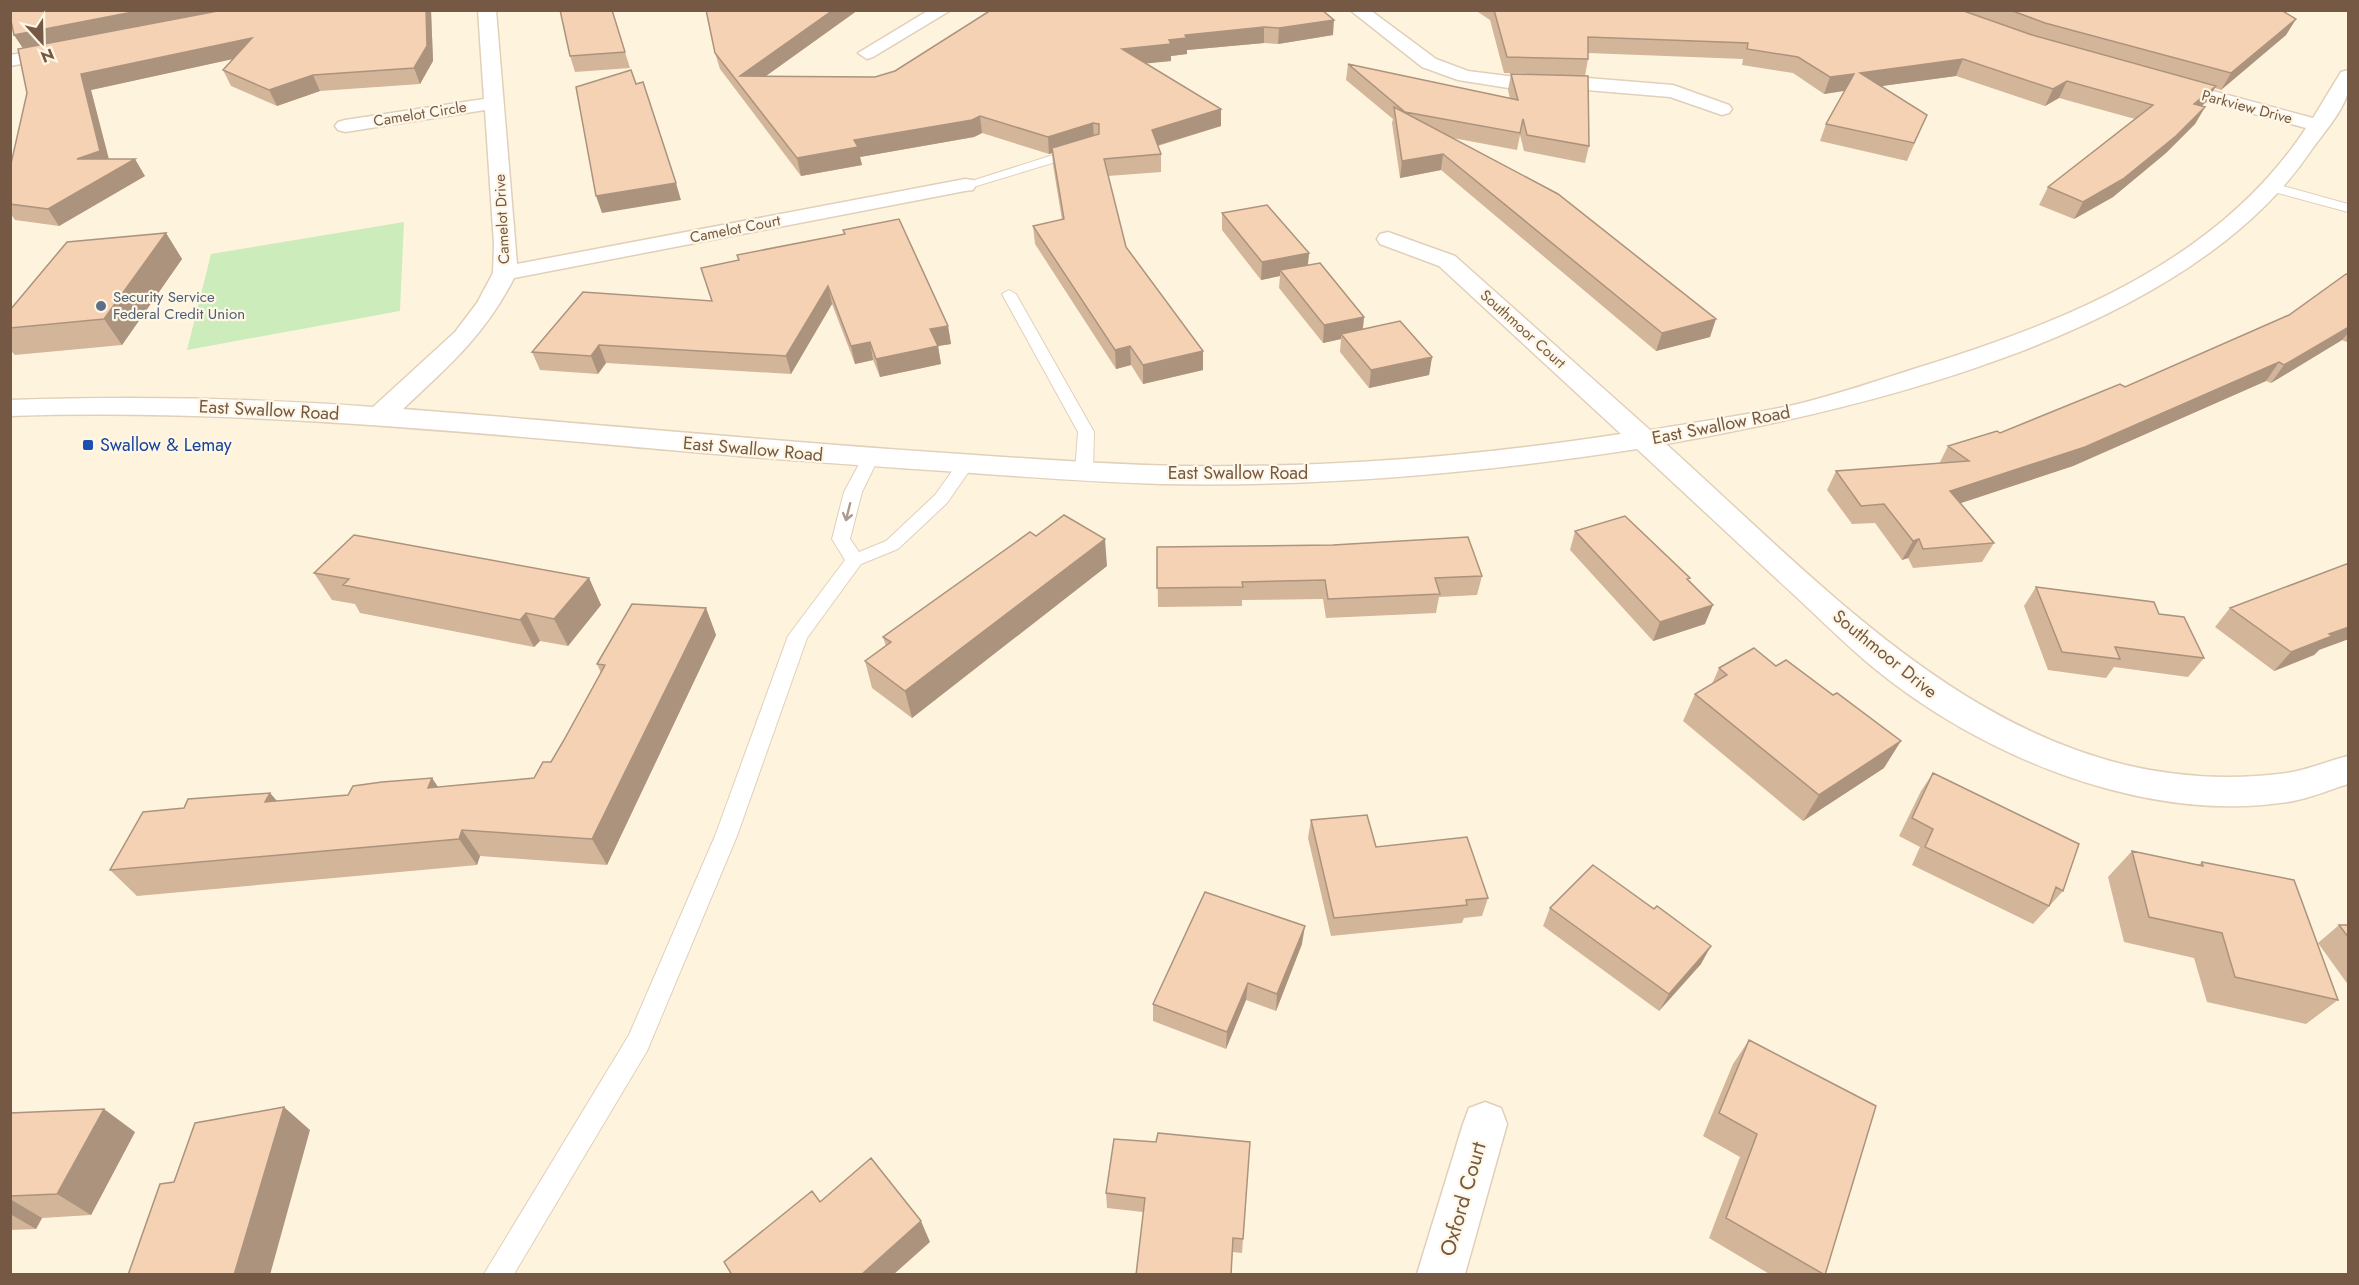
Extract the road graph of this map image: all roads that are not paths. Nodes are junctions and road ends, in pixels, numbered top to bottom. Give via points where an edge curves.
1 (487, 10) edge
2 (943, 10) edge
3 (1358, 10) edge
4 (79, 48) edge
5 (867, 53) dead end
6 (10, 61) edge
7 (2349, 76) edge
8 (2147, 79) edge
9 (494, 103) junction
10 (1722, 109) dead end
11 (345, 126) dead end
12 (2320, 126) junction
13 (1095, 146) edge
14 (965, 185) joint
15 (2272, 187) junction
16 (2349, 208) edge
17 (1388, 239) dead end
18 (505, 273) junction
19 (1009, 294) dead end
20 (13, 410) edge
21 (381, 415) junction
22 (1646, 440) junction
23 (870, 459) junction
24 (966, 464) junction
25 (1084, 472) junction
26 (855, 560) junction
27 (2349, 770) edge
28 (1485, 1124) dead end
29 (498, 1275) edge
30 (1442, 1275) edge

1 - 9 street, Camelot Drive
2 - 5 street
3 - 10 street via 1429,63 1465,76 1515,83 1563,82 1673,92
4 - 6 street
7 - 12 street, East Swallow Road
8 - 12 street, Parkview Drive
9 - 11 street, Camelot Circle
9 - 18 street, Camelot Drive
12 - 15 street, East Swallow Road
13 - 14 lane
14 - 18 street, Camelot Court
15 - 16 lane
15 - 22 street, East Swallow Road via 2238,221 2188,258 2124,295 2050,330 1960,364 1808,409
17 - 22 street, Southmoor Court via 1447,261
18 - 21 street, Camelot Drive via 464,337
19 - 25 lane via 1086,432
20 - 21 street, East Swallow Road via 146,405
21 - 23 street, East Swallow Road
22 - 25 street, East Swallow Road via 1363,471 1218,475
22 - 27 street, Southmoor Drive via 1881,656 1960,713 2014,740 2084,767 2156,785 2226,792 2268,791 2316,783
23 - 24 street, East Swallow Road
23 -> 26 lane via 853,492 841,539
24 - 25 street, East Swallow Road
24 - 26 lane via 941,499 892,545
26 - 29 lane via 798,636 726,836 639,1043
28 - 30 street, Oxford Court

